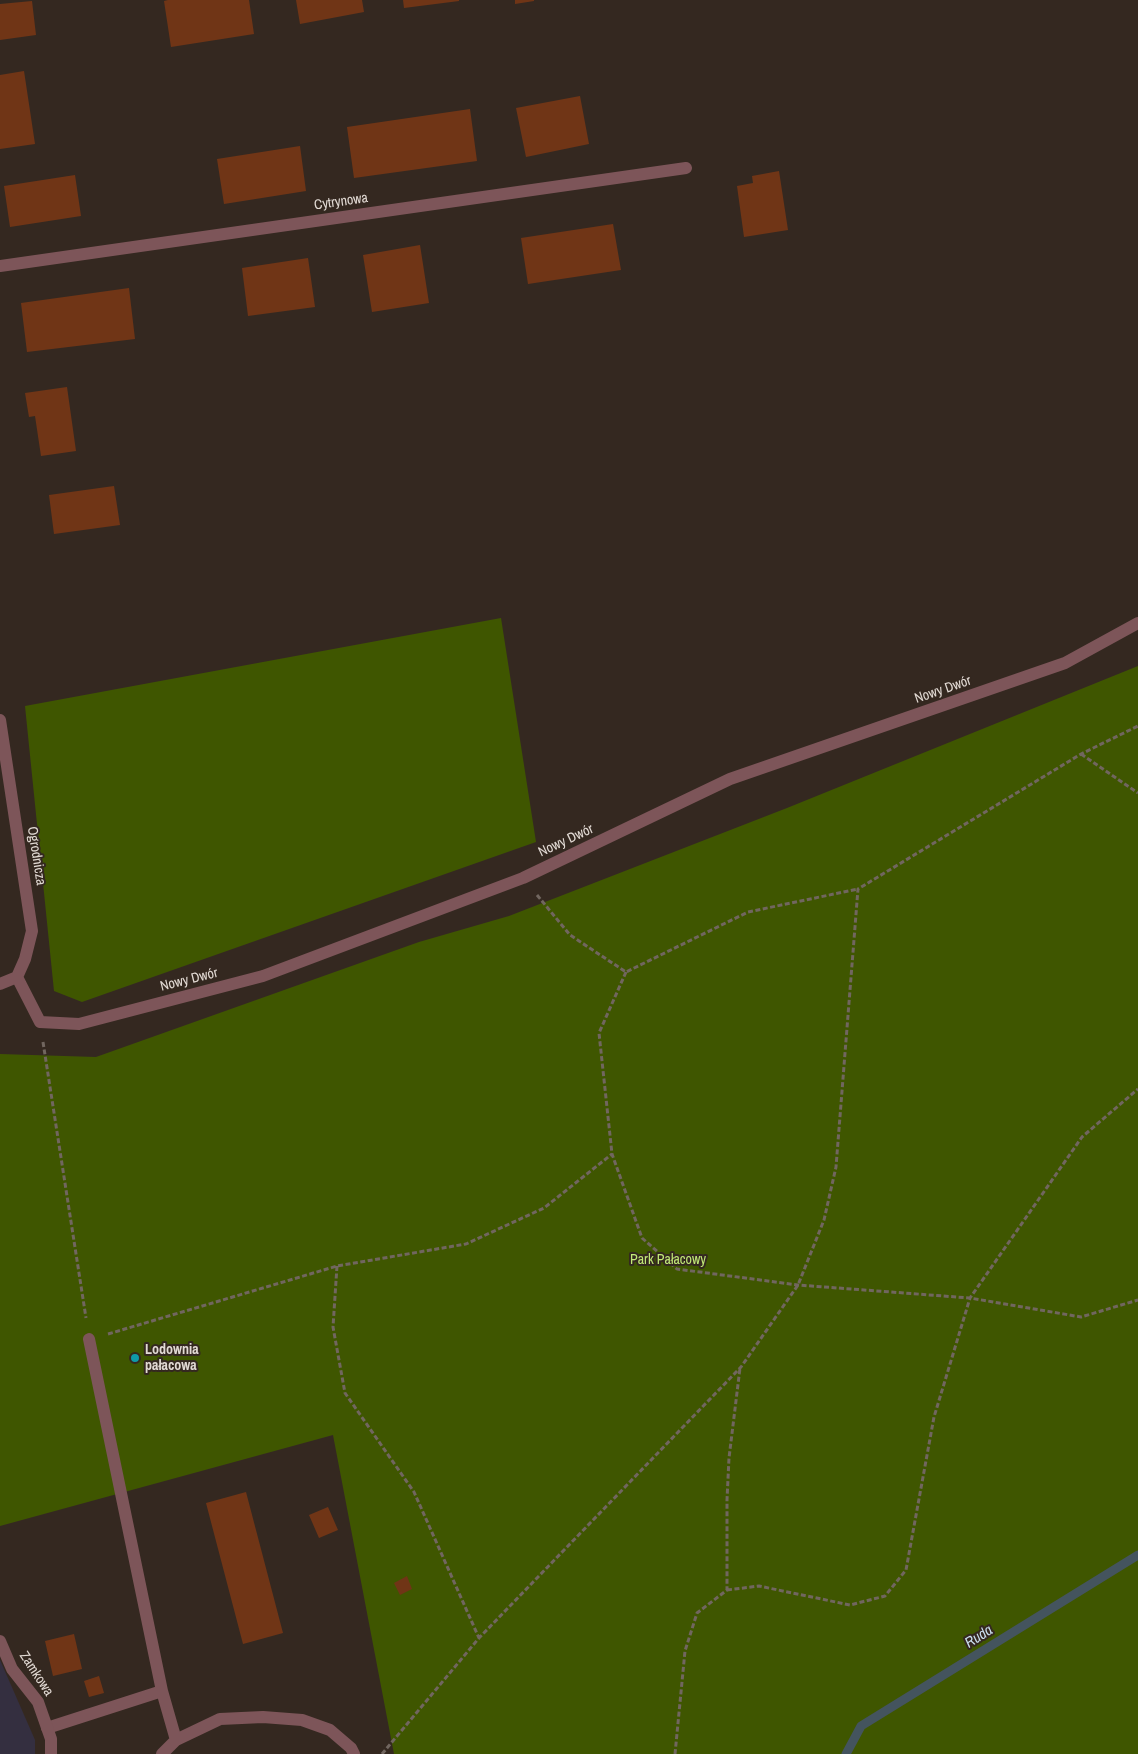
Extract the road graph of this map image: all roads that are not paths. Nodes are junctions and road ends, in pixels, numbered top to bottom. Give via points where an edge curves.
1 (686, 168) dead end
2 (0, 266) edge
3 (1138, 623) edge
4 (0, 720) edge
5 (17, 977) junction
6 (0, 984) edge
7 (89, 1339) road end
8 (0, 1641) edge
9 (162, 1691) junction
10 (47, 1728) junction
11 (176, 1740) junction
12 (51, 1754) edge
13 (162, 1754) edge
14 (354, 1754) edge

1 - 2 street, Cytrynowa
3 - 5 street, Nowy Dwór via 1064,663 730,779 523,878 263,976 79,1024 40,1022
4 - 5 street, Ogrodnicza via 32,931
5 - 6 street
7 - 9 street
8 - 10 street, Zamkowa via 12,1669 38,1702
9 - 10 street
9 - 11 street
10 - 12 street, Zamkowa
11 - 13 street
11 - 14 street via 220,1719 293,1719 330,1730

